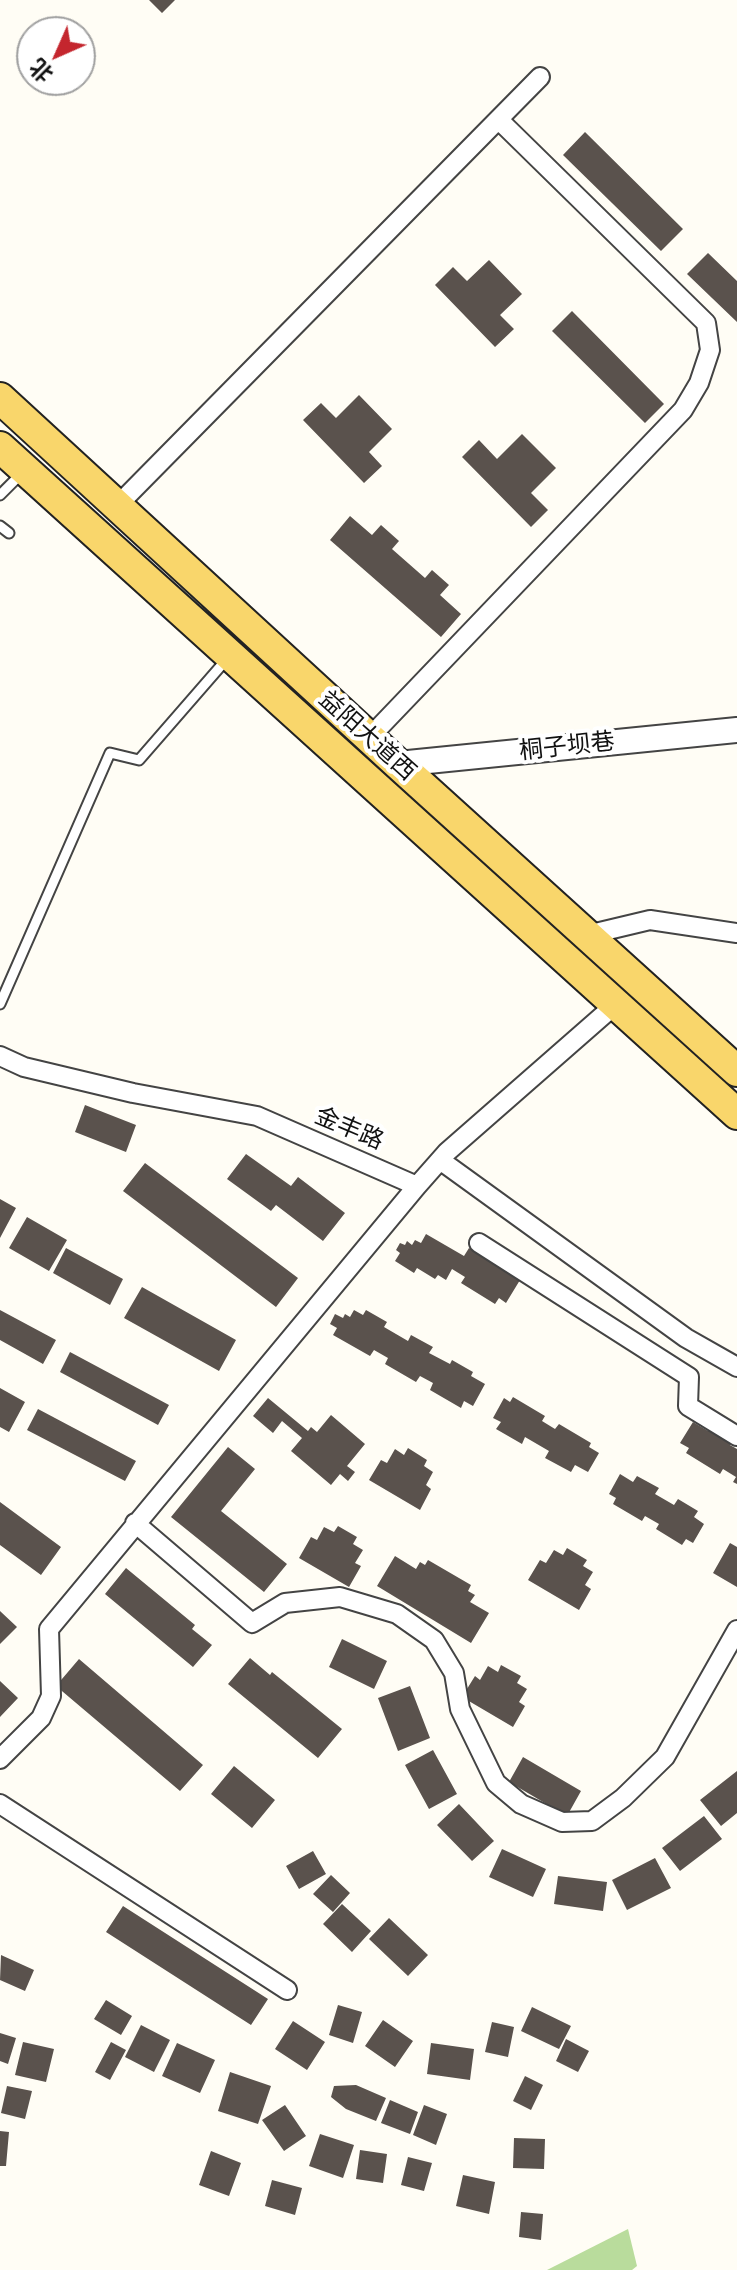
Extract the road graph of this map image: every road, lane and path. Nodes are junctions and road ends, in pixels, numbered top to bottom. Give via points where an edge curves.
1 (540, 77) dead end
2 (499, 120) junction
3 (0, 398) edge
4 (0, 447) edge
5 (24, 470) junction
6 (0, 495) edge
7 (117, 506) junction
8 (0, 526) edge
9 (9, 533) dead end
10 (230, 656) junction
11 (737, 730) edge
12 (369, 738) junction
13 (398, 764) junction
14 (737, 933) edge
15 (587, 935) junction
16 (0, 1004) edge
17 (616, 1004) junction
18 (0, 1056) edge
19 (737, 1071) edge
20 (737, 1114) edge
21 (440, 1160) junction
22 (417, 1186) junction
23 (479, 1243) dead end
24 (737, 1367) edge
25 (737, 1436) edge
26 (135, 1523) junction
27 (737, 1630) edge
28 (0, 1759) edge
29 (0, 1804) edge
30 (287, 1990) dead end

1 - 2 street
2 - 7 street
2 - 12 street via 706,323 710,350 683,410
3 - 7 main road, 益阳大道西
4 - 5 main road, 益阳大道西
5 - 6 lane
5 - 10 main road, 益阳大道西
7 - 12 main road, 益阳大道西
8 - 9 lane
10 - 16 lane via 139,760 110,753
10 - 17 main road, 益阳大道西
11 - 13 street, 桐子坝巷
12 - 13 main road, 益阳大道西
13 - 15 main road, 益阳大道西
14 - 15 street via 650,920
15 - 19 main road, 益阳大道西
17 - 20 main road, 益阳大道西
17 - 21 street
18 - 22 street, 金丰路 via 24,1067 133,1093 257,1116
21 - 22 street
21 - 24 street via 686,1338
22 - 26 street
23 - 25 street via 689,1377 688,1406
26 - 27 street via 252,1623 285,1603 340,1597 397,1614 434,1640 454,1673 460,1709 496,1783 521,1804 562,1822 592,1821 665,1757
26 - 28 street via 49,1629 51,1696 41,1718
29 - 30 street

